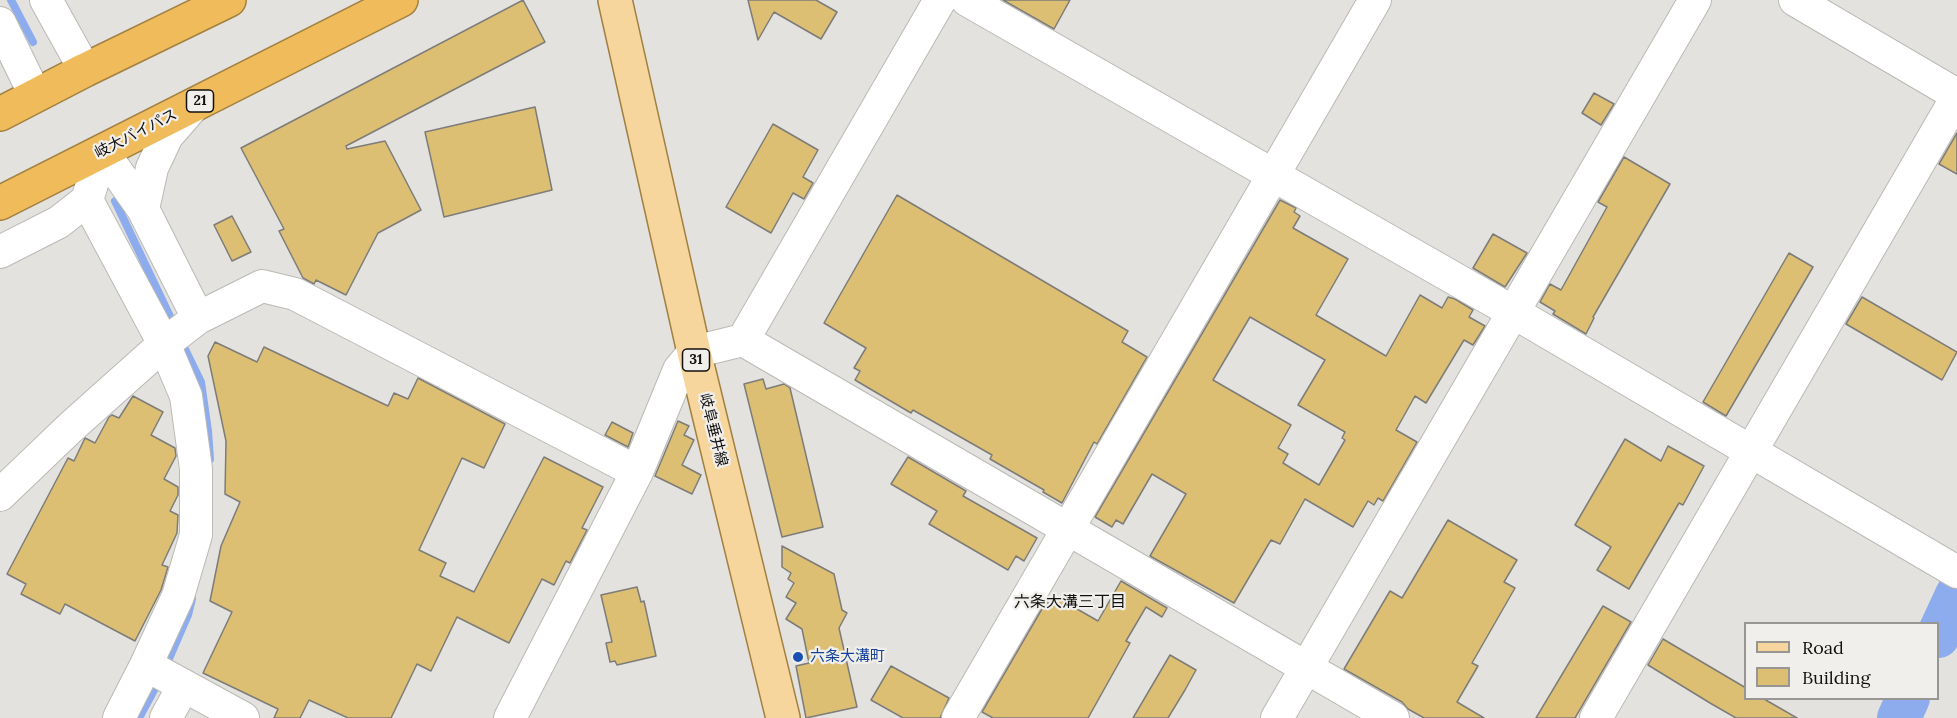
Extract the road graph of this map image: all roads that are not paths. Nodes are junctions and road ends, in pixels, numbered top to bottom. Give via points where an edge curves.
1 (46, 0) edge
2 (229, 0) edge
3 (401, 0) edge
4 (615, 0) edge
5 (940, 0) edge
6 (967, 0) edge
7 (1375, 0) edge
8 (1695, 0) edge
9 (1795, 0) edge
10 (0, 23) edge
11 (85, 70) junction
12 (35, 95) junction
13 (1957, 96) edge
14 (194, 104) junction
15 (0, 114) edge
16 (103, 152) junction
17 (1273, 175) junction
18 (87, 200) junction
19 (0, 203) edge
20 (143, 209) junction
21 (0, 252) edge
22 (1513, 312) junction
23 (198, 318) junction
24 (743, 340) junction
25 (164, 344) junction
26 (694, 352) junction
27 (1750, 452) junction
28 (637, 472) junction
29 (0, 495) edge
30 (1068, 528) junction
31 (1957, 572) edge
32 (146, 665) junction
33 (1306, 668) junction
34 (183, 687) junction
35 (119, 718) edge
36 (166, 718) edge
37 (243, 718) edge
38 (510, 718) edge
39 (783, 718) edge
40 (958, 718) edge
41 (1277, 718) edge
42 (1393, 718) edge
43 (1596, 718) edge

1 - 11 street
2 - 11 highway
3 - 14 highway, 岐大バイパス / 21
4 - 26 main road, 岐阜垂井線 / 31
5 - 24 street
6 - 17 street
7 - 17 street
8 - 22 street
9 - 13 street
10 - 12 street
11 - 12 highway
12 - 15 highway
13 - 27 street
14 - 16 highway, 岐大バイパス / 21
14 - 20 street via 167,136 152,168
16 - 18 street
16 - 19 highway, 岐大バイパス / 21
16 - 20 street
17 - 22 street
17 - 30 street
18 - 21 street via 59,222
18 - 25 street
20 - 23 street
22 - 27 street
22 - 33 street
23 - 25 street
23 - 28 street via 262,286 295,294
24 - 26 street
24 - 30 street
25 - 29 street
25 - 32 street via 186,396 196,469 196,535 178,596
26 - 28 street via 679,370
26 - 39 main road, 岐阜垂井線 / 31
27 - 31 street
27 - 43 street
28 - 38 street
30 - 33 street
30 - 40 street
32 - 34 street
32 - 35 street
33 - 41 street
33 - 42 street
34 - 36 street
34 - 37 street

